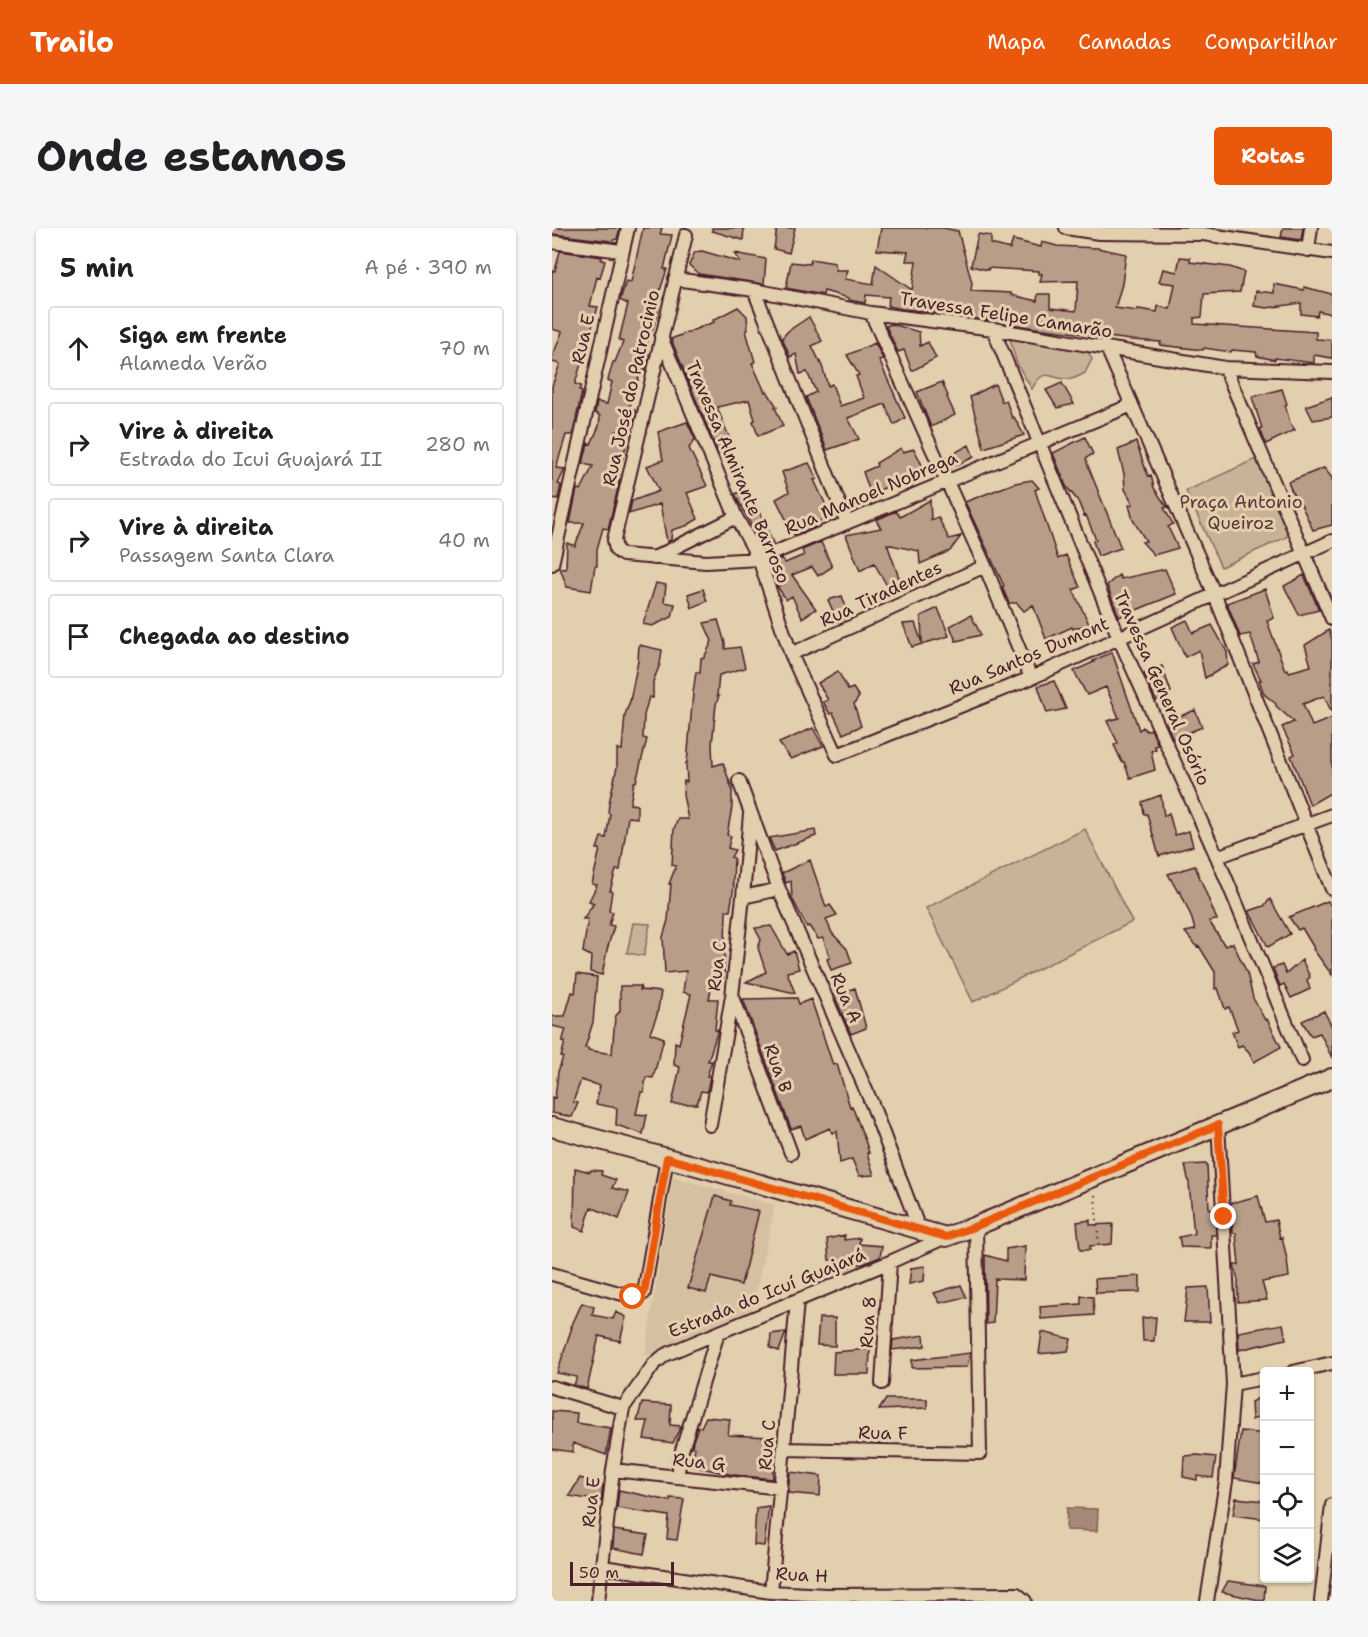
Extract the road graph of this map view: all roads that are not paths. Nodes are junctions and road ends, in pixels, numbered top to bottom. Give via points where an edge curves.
1 (628, 228) edge
2 (1066, 228) edge
3 (1311, 228) edge
4 (1099, 230) edge
5 (1204, 231) edge
6 (686, 235) dead end
7 (552, 242) edge
8 (1308, 250) junction
9 (621, 251) junction
10 (1332, 253) edge
11 (675, 279) junction
12 (754, 290) junction
13 (871, 313) junction
14 (993, 329) junction
15 (661, 337) junction
16 (1107, 348) junction
17 (1225, 368) junction
18 (1332, 372) edge
19 (1132, 405) junction
20 (1040, 443) junction
21 (945, 482) junction
22 (736, 517) junction
23 (846, 523) junction
24 (1332, 541) edge
25 (616, 550) joint
26 (1303, 553) junction
27 (652, 558) junction
28 (759, 559) junction
29 (552, 564) edge
30 (985, 566) junction
31 (1214, 593) junction
32 (1332, 619) edge
33 (1119, 638) junction
34 (791, 654) junction
35 (1031, 678) junction
36 (837, 754) joint
37 (739, 781) dead end
38 (750, 810) junction
39 (1332, 815) edge
40 (1305, 824) junction
41 (1217, 857) junction
42 (779, 889) junction
43 (1332, 889) edge
44 (743, 897) junction
45 (732, 996) junction
46 (1302, 1060) dead end
47 (1332, 1078) edge
48 (710, 1125) dead end
49 (1218, 1125) junction
50 (552, 1127) edge
51 (790, 1154) dead end
52 (667, 1158) junction
53 (976, 1226) junction
54 (918, 1229) junction
55 (946, 1237) junction
56 (918, 1249) junction
57 (890, 1263) junction
58 (552, 1274) edge
59 (796, 1301) junction
60 (718, 1333) junction
61 (1332, 1363) edge
62 (1312, 1367) edge
63 (1260, 1379) edge
64 (882, 1383) dead end
65 (1233, 1384) junction
66 (552, 1387) edge
67 (623, 1408) junction
68 (784, 1449) junction
69 (613, 1470) junction
70 (677, 1477) junction
71 (781, 1488) junction
72 (1332, 1505) edge
73 (603, 1567) junction
74 (1328, 1579) edge
75 (771, 1592) junction
76 (824, 1598) edge
77 (941, 1598) edge
78 (598, 1601) edge
79 (1025, 1601) edge
80 (1208, 1601) edge
81 (1321, 1601) edge

1 - 9 street, Rua E
2 - 4 street
3 - 8 street
4 - 5 street
5 - 8 street
6 - 11 street, Rua José do Patrocinio
7 - 9 street
8 - 10 street
9 - 29 street, Rua E
11 - 12 street, Travessa Felipe Camarão
11 - 15 street, Rua José do Patrocinio
12 - 13 street, Travessa Felipe Camarão
12 - 23 street
13 - 14 street, Travessa Felipe Camarão
13 - 21 street
14 - 16 street, Travessa Felipe Camarão
14 - 20 street, Travessa General Osório
15 - 22 street, Travessa Almirante Barroso
15 - 25 street, Rua José do Patrocinio via 614,540
16 - 17 street, Travessa Felipe Camarão
16 - 19 street
17 - 18 street, Travessa Felipe Camarão
17 - 26 street
19 - 20 street, Rua Manoel Nobrega
19 - 31 street
20 - 21 street, Rua Manoel Nobrega
20 - 33 street, Travessa General Osório
21 - 23 street, Rua Manoel Nobrega
21 - 30 street
22 - 27 street
22 - 28 street, Travessa Almirante Barroso
23 - 28 street, Rua Manoel Nobrega
24 - 26 street, Rua Santos Dumont
25 - 27 street, Rua Manoel Nobrega via 623,555
26 - 31 street, Rua Santos Dumont
26 - 32 street
27 - 28 street, Rua Manoel Nobrega via 706,562
28 - 34 street, Travessa Almirante Barroso
30 - 34 street, Rua Tiradentes
30 - 35 street
31 - 33 street, Rua Santos Dumont
31 - 40 street
33 - 35 street, Rua Santos Dumont
33 - 41 street, Travessa General Osório
34 - 36 street, Travessa Almirante Barroso
35 - 36 street, Rua Santos Dumont
37 - 38 street, Rua A
38 - 42 street, Rua A
38 - 44 street, Rua C
39 - 40 street
40 - 41 street
40 - 43 street
41 - 46 street, Travessa General Osório
42 - 44 street
42 - 54 street, Rua A via 872,1104
44 - 45 street, Rua C
45 - 48 street, Rua C
45 - 51 street, Rua B
47 - 49 main road
49 - 53 main road
49 - 65 street
50 - 52 main road
52 - 54 main road
52 - 58 street via 644,1293 633,1297
53 - 55 main road
53 - 68 street, Rua F via 980,1453
54 - 55 main road
54 - 56 street
55 - 56 street, Estrada do Icuí Guajará
56 - 57 street, Estrada do Icuí Guajará
57 - 59 street, Estrada do Icuí Guajará
57 - 64 street, Rua 8
59 - 60 street, Estrada do Icuí Guajará
59 - 68 street, Rua C
60 - 67 street, Estrada do Icuí Guajará via 659,1359
60 - 70 street
61 - 62 street
63 - 65 street
65 - 80 street via 1226,1481
66 - 67 street
67 - 69 street, Rua E
68 - 71 street, Rua C
69 - 70 street, Rua G
69 - 73 street, Rua E
70 - 71 street, Rua G
71 - 75 street, Rua C
72 - 74 street
73 - 75 street, Rua H
73 - 78 street, Rua E
74 - 81 street
75 - 76 street, Rua H
76 - 77 street, Rua H
77 - 79 street, Rua H via 1017,1594

